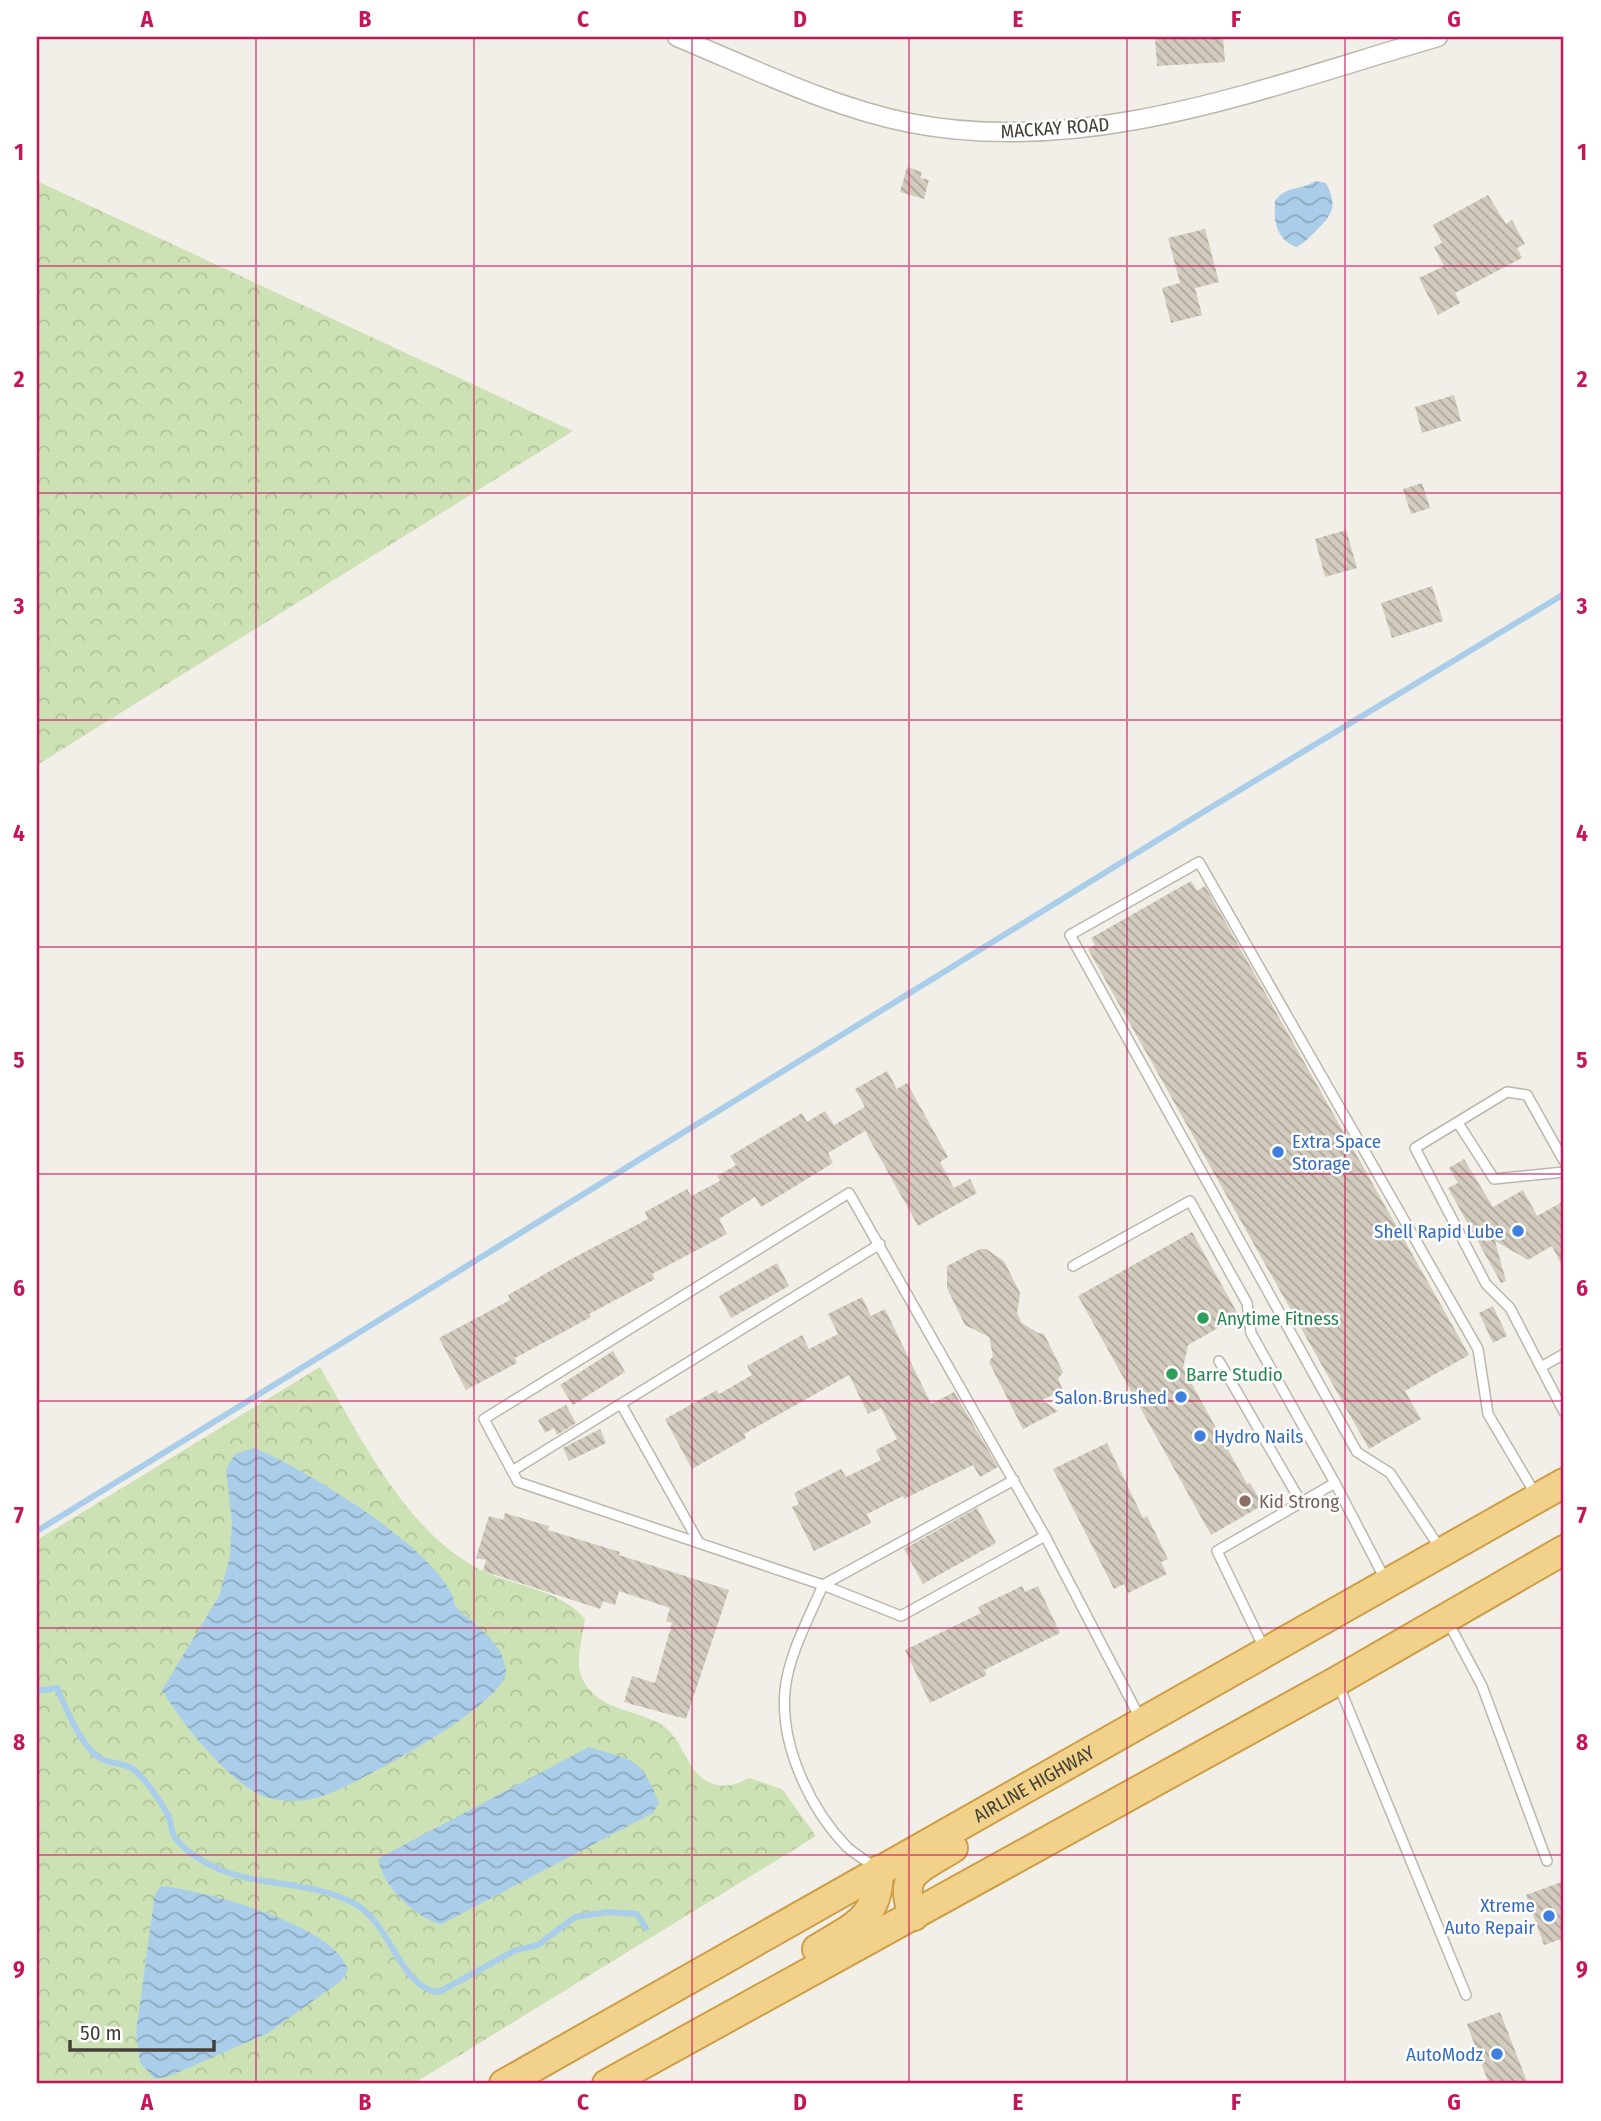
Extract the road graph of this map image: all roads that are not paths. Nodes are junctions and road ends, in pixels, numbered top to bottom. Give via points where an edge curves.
1 (677, 37) edge
2 (1437, 37) edge
3 (1458, 1123) junction
4 (1564, 1161) edge
5 (1564, 1172) edge
6 (880, 1244) junction
7 (1073, 1266) dead end
8 (1564, 1354) edge
9 (1219, 1361) dead end
10 (1541, 1367) junction
11 (621, 1404) junction
12 (1564, 1412) edge
13 (512, 1471) junction
14 (1014, 1480) junction
15 (1335, 1483) junction
16 (1564, 1483) edge
17 (1538, 1498) junction
18 (1301, 1502) junction
19 (1045, 1536) junction
20 (698, 1541) junction
21 (1564, 1550) edge
22 (1443, 1552) junction
23 (1387, 1583) junction
24 (823, 1585) junction
25 (1446, 1619) junction
26 (1266, 1651) junction
27 (1337, 1681) junction
28 (1142, 1721) junction
29 (1086, 1753) junction
30 (1547, 1861) dead end
31 (879, 1870) junction
32 (914, 1916) junction
33 (1465, 1995) dead end
34 (740, 2012) junction
35 (504, 2084) edge
36 (607, 2084) edge

1 - 2 street, MACKAY ROAD via 862,109 955,131 1004,133 1120,124
3 - 4 lane via 1507,1092 1527,1095
3 - 5 lane via 1494,1179
3 - 10 lane via 1415,1149 1486,1284 1510,1308
6 - 11 lane
6 - 13 lane via 849,1193 484,1419
6 - 14 lane
7 - 15 lane via 1190,1202 1247,1303 1251,1333
8 - 10 lane
9 - 18 lane
10 - 12 lane
11 - 13 lane
11 - 20 lane
13 - 20 lane via 518,1482
14 - 19 lane
14 - 24 lane
15 - 18 lane
15 - 23 lane
16 - 17 highway, AIRLINE HIGHWAY
17 - 22 highway, AIRLINE HIGHWAY
17 - 22 lane via 1488,1414 1478,1349 1199,862 1070,935 1357,1452 1390,1473
18 - 26 lane via 1217,1551
19 - 24 lane via 901,1616
19 - 28 lane
20 - 24 lane
21 - 25 highway
22 - 23 highway, AIRLINE HIGHWAY
23 - 26 highway, AIRLINE HIGHWAY
24 - 31 lane via 785,1690 788,1738 827,1823 849,1849
25 - 27 highway
25 - 30 lane via 1482,1686
26 - 28 highway, AIRLINE HIGHWAY
27 - 32 highway
27 - 33 lane
28 - 29 highway, AIRLINE HIGHWAY
29 - 31 highway, AIRLINE HIGHWAY
29 - 32 highway via 1076,1774 923,1866 908,1880 905,1892
31 - 34 highway via 876,1898 864,1920 747,1991
31 - 35 highway, AIRLINE HIGHWAY
32 - 34 highway
34 - 36 highway

